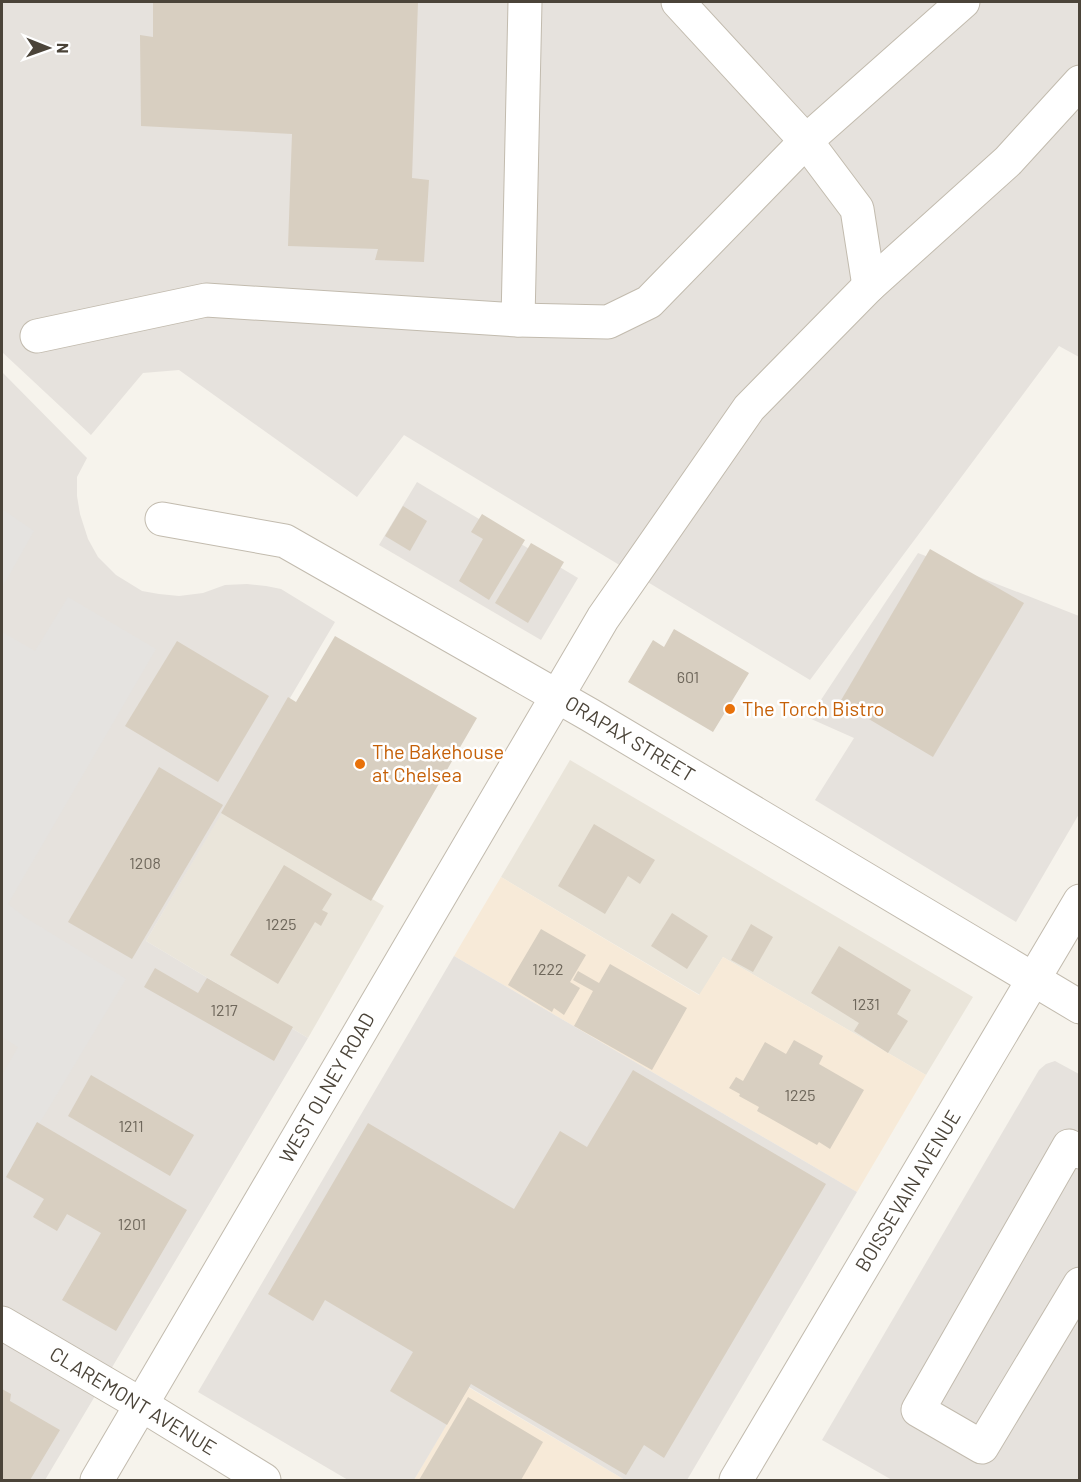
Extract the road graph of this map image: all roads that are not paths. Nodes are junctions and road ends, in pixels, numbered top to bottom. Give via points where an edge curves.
1 (525, 2) edge
2 (678, 2) edge
3 (963, 2) edge
4 (1080, 82) edge
5 (806, 141) junction
6 (869, 286) junction
7 (518, 320) junction
8 (37, 336) dead end
9 (162, 519) dead end
10 (556, 695) junction
11 (1080, 902) edge
12 (1034, 979) junction
13 (1080, 1007) edge
14 (1080, 1152) edge
15 (1080, 1284) edge
16 (2, 1323) edge
17 (142, 1405) junction
18 (227, 1471) edge
19 (97, 1480) edge
20 (264, 1480) edge
21 (736, 1480) edge

1 - 7 street
2 - 5 street
3 - 5 street
4 - 6 street, WEST OLNEY ROAD via 1008,161
5 - 6 street via 857,209
5 - 7 street via 649,302 608,322
6 - 10 street, WEST OLNEY ROAD via 749,408 603,618
7 - 8 street via 206,300
9 - 10 street, ORAPAX STREET via 285,541
10 - 12 street, ORAPAX STREET
10 - 17 street, WEST OLNEY ROAD
11 - 12 street, BOISSEVAIN AVENUE
12 - 13 street, ORAPAX STREET
12 - 21 street, BOISSEVAIN AVENUE
14 - 15 street via 1069,1146 918,1410 982,1447
16 - 17 street, CLAREMONT AVENUE
17 - 18 street, CLAREMONT AVENUE
17 - 19 street, WEST OLNEY ROAD
18 - 20 street, CLAREMONT AVENUE

